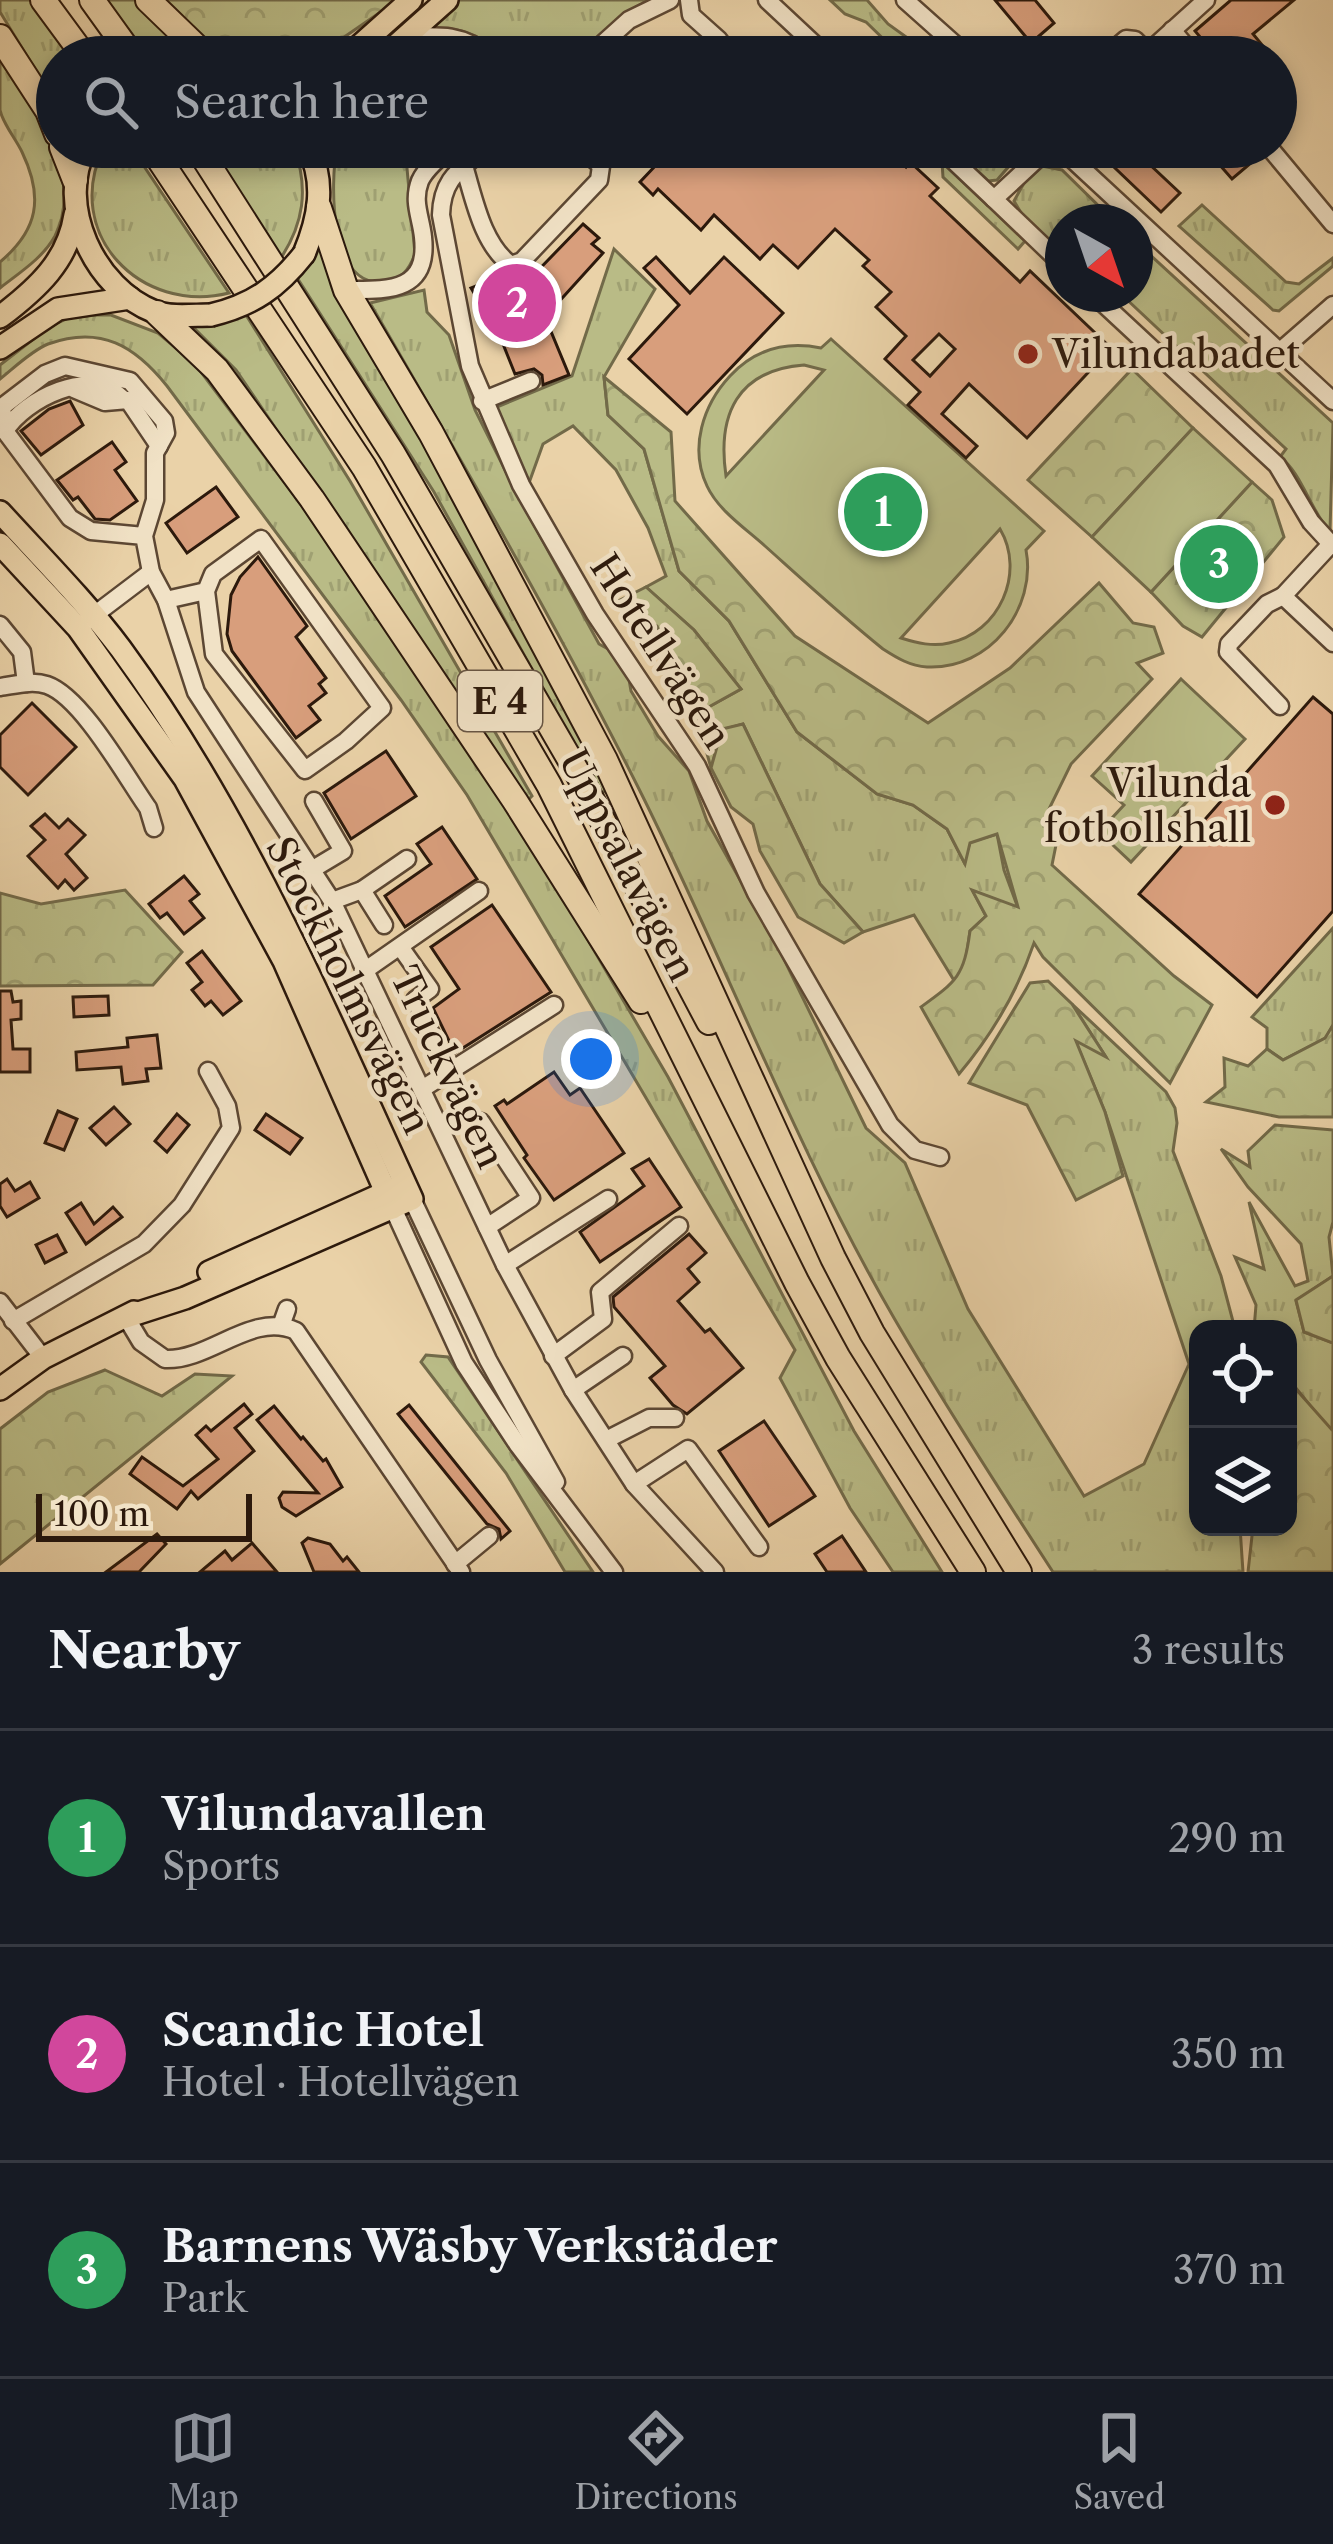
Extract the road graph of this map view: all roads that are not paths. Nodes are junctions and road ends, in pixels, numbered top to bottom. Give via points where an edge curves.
1 (43, 0) edge
2 (92, 0) edge
3 (148, 0) edge
4 (412, 0) edge
5 (448, 0) edge
6 (670, 0) edge
7 (688, 0) edge
8 (767, 0) edge
9 (905, 0) edge
10 (920, 0) edge
11 (1206, 0) edge
12 (936, 25) junction
13 (1172, 29) junction
14 (70, 36) edge
15 (118, 36) edge
16 (185, 36) edge
17 (371, 36) edge
18 (407, 36) edge
19 (611, 36) edge
20 (715, 36) edge
21 (806, 36) edge
22 (947, 36) edge
23 (1165, 36) edge
24 (1178, 36) edge
25 (0, 37) edge
26 (36, 94) edge
27 (68, 168) edge
28 (81, 168) edge
29 (168, 168) edge
30 (210, 168) edge
31 (317, 168) edge
32 (432, 168) edge
33 (462, 168) edge
34 (465, 168) edge
35 (601, 168) edge
36 (961, 168) edge
37 (1027, 168) edge
38 (1082, 168) edge
39 (1286, 168) edge
40 (75, 193) junction
41 (994, 199) junction
42 (319, 208) junction
43 (1333, 224) edge
44 (1045, 248) edge
45 (346, 290) junction
46 (130, 298) junction
47 (1333, 305) edge
48 (1112, 312) edge
49 (157, 313) junction
50 (0, 316) edge
51 (0, 348) edge
52 (1278, 353) junction
53 (531, 381) dead end
54 (482, 401) junction
55 (1333, 401) edge
56 (5, 431) junction
57 (159, 446) junction
58 (0, 512) edge
59 (145, 536) junction
60 (0, 544) edge
61 (1332, 545) edge
62 (152, 572) junction
63 (206, 591) junction
64 (1283, 596) junction
65 (166, 600) junction
66 (87, 621) junction
67 (0, 626) edge
68 (1333, 644) edge
69 (26, 683) junction
70 (0, 687) edge
71 (1280, 706) dead end
72 (314, 801) dead end
73 (154, 827) dead end
74 (407, 860) dead end
75 (313, 869) junction
76 (362, 890) junction
77 (479, 891) dead end
78 (332, 902) junction
79 (384, 925) dead end
80 (401, 948) junction
81 (367, 969) junction
82 (554, 1005) dead end
83 (208, 1071) dead end
84 (449, 1072) junction
85 (422, 1089) junction
86 (348, 1101) junction
87 (481, 1122) dead end
88 (940, 1156) dead end
89 (399, 1196) junction
90 (608, 1198) dead end
91 (342, 1212) junction
92 (679, 1226) dead end
93 (487, 1227) junction
94 (833, 1258) junction
95 (505, 1265) junction
96 (797, 1283) junction
97 (0, 1302) edge
98 (126, 1317) junction
99 (13, 1321) junction
100 (554, 1356) junction
101 (623, 1356) dead end
102 (43, 1358) junction
103 (0, 1389) edge
104 (573, 1390) junction
105 (675, 1418) dead end
106 (606, 1440) junction
107 (634, 1484) junction
108 (489, 1536) dead end
109 (759, 1547) dead end
110 (458, 1568) edge
111 (1017, 1569) edge
112 (614, 1572) edge
113 (715, 1572) edge
114 (973, 1572) edge

1 - 14 highway
2 - 15 highway
3 - 16 highway
4 - 17 main road
5 - 18 main road
6 - 19 street
7 - 20 street via 691,15
8 - 21 street
9 - 12 street
10 - 12 street
11 - 13 street
12 - 22 street
13 - 23 street
13 - 24 street
25 - 26 highway
27 - 40 highway
28 - 40 main road
29 - 96 highway, Uppsalavägen / E 4 via 364,467 549,785
30 - 94 highway, Uppsalavägen / E 4 via 393,454 576,770
31 - 42 main road
32 - 45 street via 415,203 423,237 414,276 388,290
33 - 54 street, Hotellvägen via 442,194 441,215
34 - 35 street via 480,219 511,265 599,181
36 - 41 street
37 - 41 street
38 - 52 street
39 - 43 street
40 - 46 main road via 86,242
40 - 50 main road via 61,260
41 - 44 street
42 - 45 highway
42 - 49 main road, bridge via 304,254 260,298 211,315
45 - 94 highway via 605,760
46 - 49 main road
46 - 51 main road via 58,309
47 - 52 street
48 - 61 street via 1277,465
49 - 96 highway via 217,370 515,801 654,1021
52 - 55 street
53 - 54 street
54 - 88 street, Hotellvägen via 595,614 698,766 756,893 890,1125 915,1150
56 - 57 street via 35,404 74,389 134,406
56 - 57 street via 2,406 65,366 130,381 164,421
56 - 59 street via 70,518 91,531
57 - 59 street
58 - 66 main road, Stockholmsvägen
59 - 62 street, Truckvägen
60 - 66 main road, Stockholmsvägen
61 - 64 street
62 - 65 street, Truckvägen
62 - 66 street
63 - 63 street via 214,654 304,770 382,708 260,539 213,574
63 - 65 street
64 - 68 street
64 - 71 street via 1228,652
65 - 75 street, Truckvägen via 196,692
66 - 86 main road, Stockholmsvägen via 229,855
66 - 89 main road, Stockholmsvägen via 146,684 243,845
67 - 69 street via 22,652
69 - 70 street
69 - 73 street via 48,685 74,704
72 - 75 street via 343,851
74 - 76 street
75 - 78 street, Truckvägen
76 - 78 street
76 - 79 street
77 - 80 street
78 - 81 street, Truckvägen
80 - 81 street
80 - 84 street via 430,989 415,1000
81 - 85 street, Truckvägen
82 - 84 street
83 - 99 street via 231,1128 182,1205 144,1244
84 - 85 street
85 - 93 street, Truckvägen
86 - 89 main road, Stockholmsvägen
86 - 91 main road, Stockholmsvägen via 367,1176
87 - 93 street via 531,1198
89 - 91 main road
89 - 98 main road via 184,1298
89 - 112 street, Stockholmsvägen via 464,1363
90 - 95 street
91 - 98 main road
92 - 100 street via 600,1292 603,1319
93 - 95 street, Truckvägen
94 - 111 highway, E 4
95 - 100 street, Truckvägen
96 - 114 highway, Uppsalavägen / E 4
97 - 99 street
98 - 102 main road
98 - 110 street via 164,1359 196,1356 284,1317
99 - 102 street
100 - 104 street, Truckvägen
101 - 104 street
102 - 103 main road
104 - 106 street, Truckvägen
105 - 106 street via 649,1418
106 - 107 street, Truckvägen
107 - 109 street via 688,1449
107 - 113 street, Truckvägen
108 - 110 street

